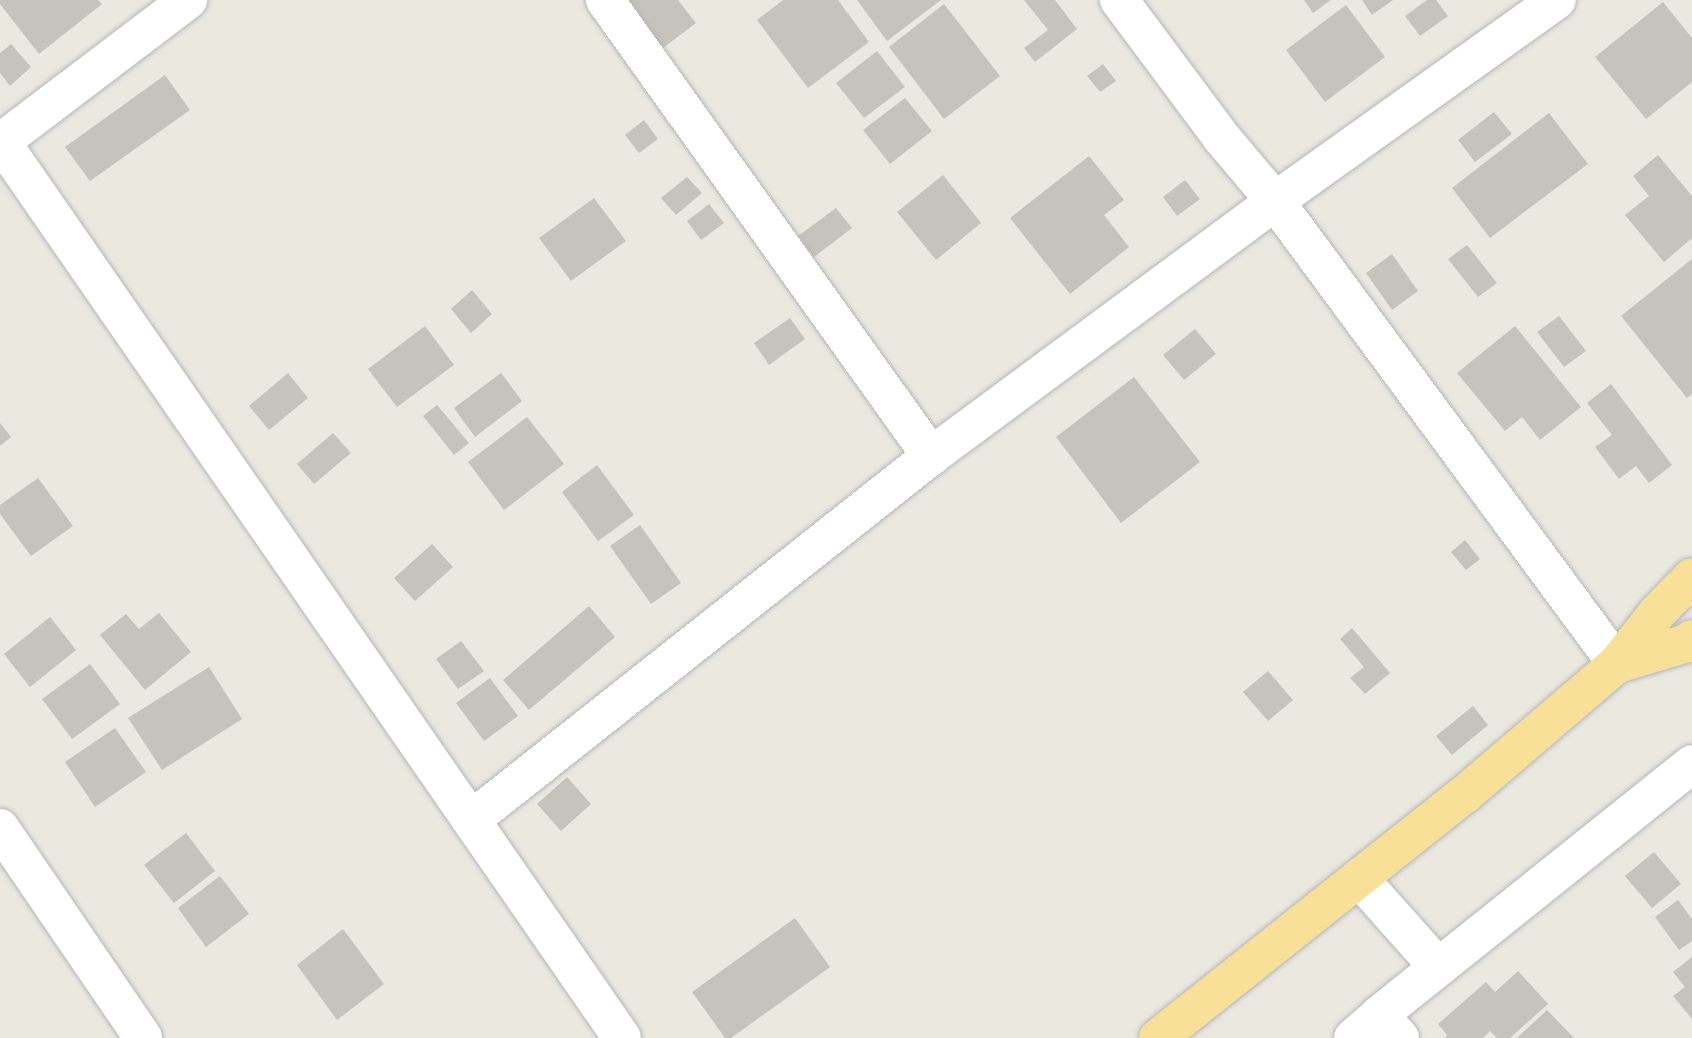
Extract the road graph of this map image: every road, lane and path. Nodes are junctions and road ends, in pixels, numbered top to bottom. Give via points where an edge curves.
1 (188, 0) edge
2 (605, 0) edge
3 (1119, 0) edge
4 (1557, 0) edge
5 (1, 141) edge
6 (1275, 201) junction
7 (931, 456) junction
8 (1692, 577) edge
9 (1692, 639) edge
10 (1617, 664) junction
11 (1692, 764) edge
12 (471, 820) junction
13 (0, 828) edge
14 (1359, 878) junction
15 (1438, 967) junction
16 (1377, 1030) edge
17 (143, 1038) edge
18 (622, 1038) edge
19 (1158, 1038) edge

1 - 5 street
2 - 7 street
3 - 6 street
4 - 6 street
5 - 12 street
6 - 7 street
6 - 10 street
7 - 12 street
8 - 10 highway
9 - 10 highway
10 - 14 highway
11 - 15 street
12 - 18 street
13 - 17 street
14 - 15 street
14 - 19 highway
15 - 16 street

